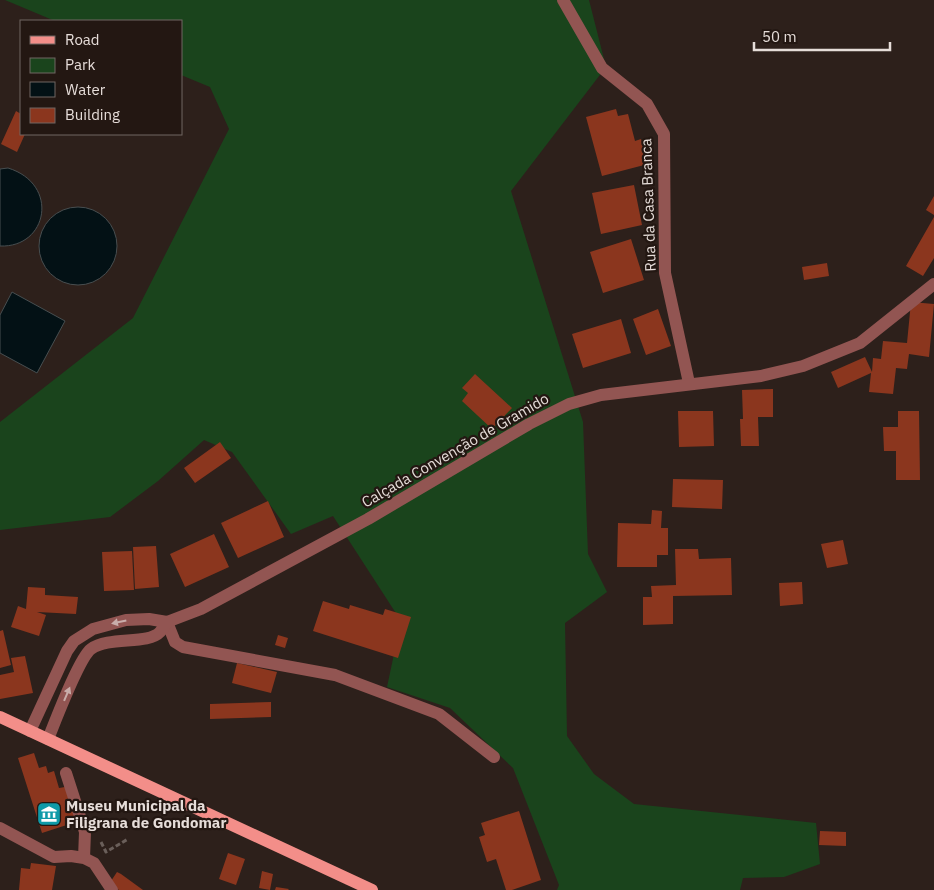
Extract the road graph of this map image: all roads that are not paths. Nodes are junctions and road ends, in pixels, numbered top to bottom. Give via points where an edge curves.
1 (562, 0) edge
2 (934, 284) edge
3 (689, 383) junction
4 (167, 622) junction
5 (0, 717) edge
6 (30, 731) junction
7 (48, 739) junction
8 (494, 757) dead end
9 (66, 773) dead end
10 (0, 828) edge
11 (84, 858) junction
12 (112, 890) edge
13 (372, 890) edge

1 - 3 street, Rua da Casa Branca via 602,68 647,104 664,134 665,272
2 - 3 street, Calçada Convenção de Gramido via 860,343 811,363 761,376
3 - 4 street, Calçada Convenção de Gramido via 601,395 569,404 201,610
4 -> 6 street, Calçada Convenção de Gramido via 126,620 93,629 74,641
7 -> 4 street, Calçada Convenção de Gramido via 90,649 101,644 151,637 160,632
4 - 8 street via 175,642 183,646 335,675 439,714
5 - 6 main road
6 - 7 main road
7 - 13 main road
9 - 11 street via 85,832
10 - 11 street via 54,857
11 - 12 street via 94,863

